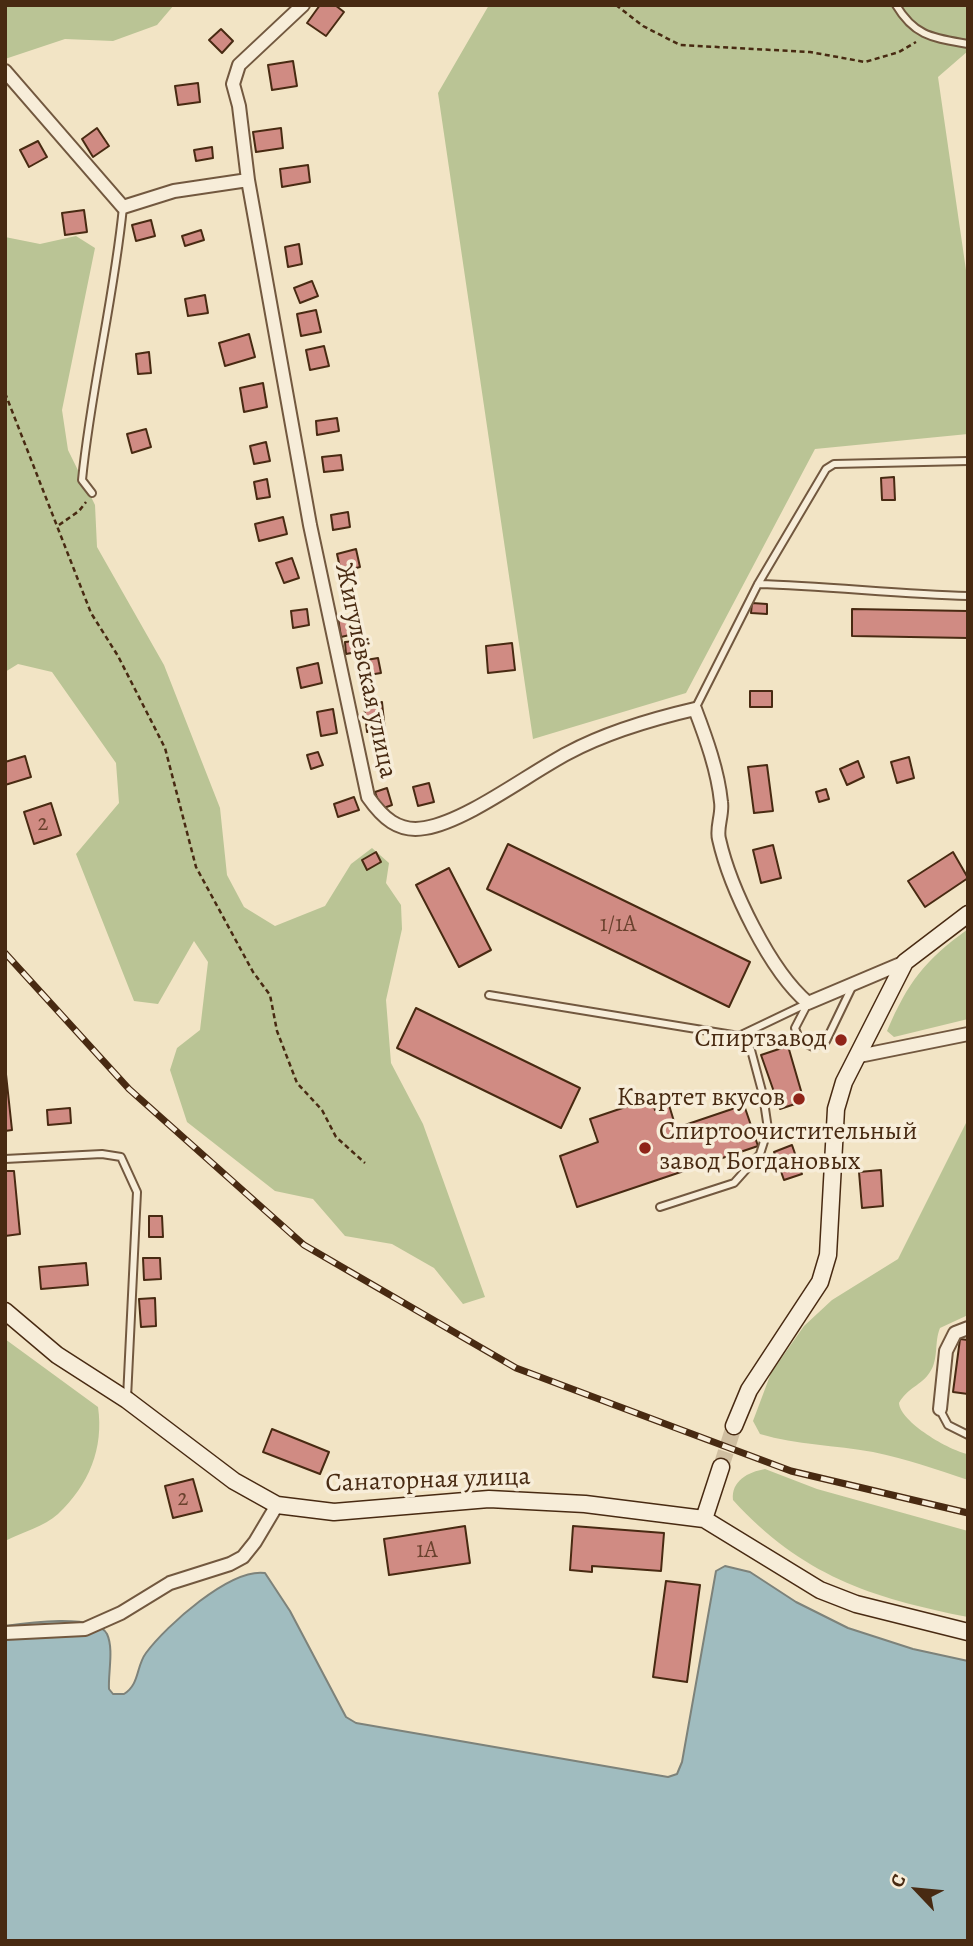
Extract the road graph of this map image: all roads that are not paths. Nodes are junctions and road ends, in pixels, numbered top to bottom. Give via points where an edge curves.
1 (303, 5) edge
2 (896, 5) edge
3 (968, 44) edge
4 (5, 71) edge
5 (248, 180) junction
6 (123, 207) junction
7 (968, 461) edge
8 (92, 494) road end
9 (758, 584) junction
10 (968, 596) edge
11 (695, 709) junction
12 (968, 914) edge
13 (905, 962) junction
14 (853, 984) junction
15 (489, 995) dead end
16 (808, 1003) junction
17 (968, 1034) edge
18 (739, 1036) junction
19 (859, 1056) junction
20 (5, 1159) edge
21 (660, 1208) dead end
22 (5, 1311) edge
23 (968, 1328) edge
24 (127, 1400) junction
25 (940, 1409) joint
26 (734, 1426) tunnel mouth
27 (968, 1435) edge
28 (721, 1467) tunnel mouth
29 (277, 1504) junction
30 (704, 1519) junction
31 (968, 1632) edge
32 (5, 1633) edge

1 - 5 street, Жигулёвская улица via 239,65 233,84
2 - 3 lane via 925,37
4 - 6 street
5 - 6 street via 174,191
5 - 11 street, Жигулёвская улица via 310,525 360,765 368,797 383,819 401,827 424,829 463,813 571,751 649,720
6 - 8 lane via 88,414 82,480
7 - 9 lane via 834,464 825,469
9 - 10 lane
9 - 11 lane
11 - 16 street via 722,803 718,837 736,885 769,957
12 - 13 main road
13 - 14 street
13 - 19 main road
14 - 16 street
14 - 16 lane via 826,1041 813,1047 800,1041 795,1028
15 - 18 lane
16 - 18 lane
17 - 19 street
18 - 21 lane via 751,1050 763,1095 768,1129 760,1154 734,1183
19 - 26 main road via 836,1109 828,1255 820,1282 749,1390
20 - 24 lane via 102,1154 121,1157 129,1168 137,1192
22 - 24 main road, Санаторная улица via 57,1355
23 - 25 street via 955,1333 946,1352
24 - 29 main road, Санаторная улица via 234,1481
25 - 27 lane via 947,1425
28 - 30 main road
29 - 30 main road, Санаторная улица via 334,1513 489,1499 585,1504
29 - 32 street via 255,1542 230,1564 170,1583 85,1629
30 - 31 main road via 820,1590 856,1604

